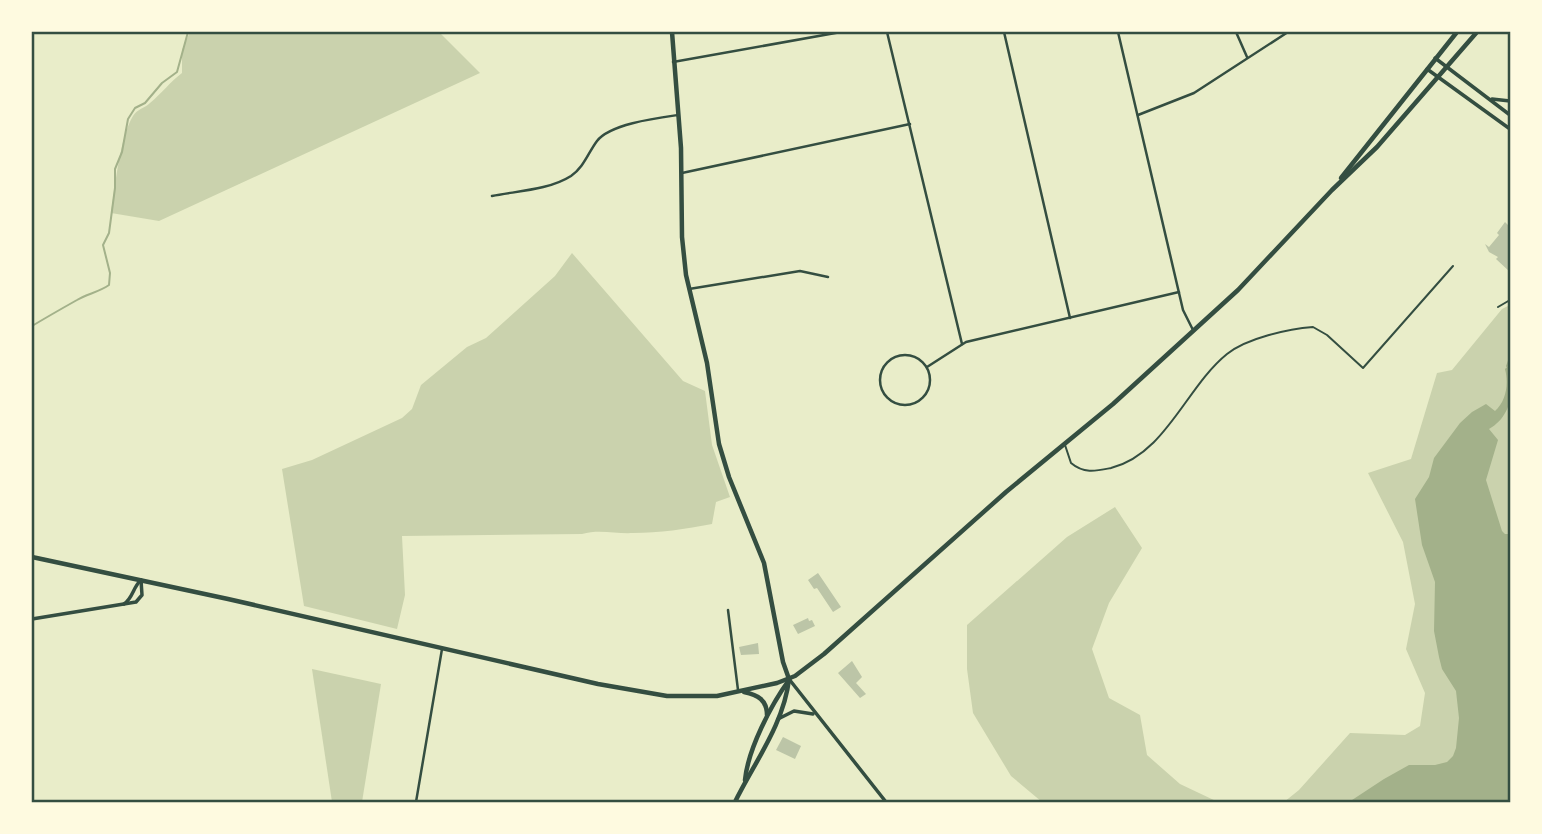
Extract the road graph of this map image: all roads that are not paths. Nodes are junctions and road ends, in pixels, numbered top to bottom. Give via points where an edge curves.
1 (672, 32) edge
2 (841, 32) edge
3 (887, 32) edge
4 (1004, 32) edge
5 (1118, 32) edge
6 (1236, 32) edge
7 (1288, 32) edge
8 (1457, 32) edge
9 (1477, 32) edge
10 (1247, 58) junction
11 (1435, 58) junction
12 (673, 62) junction
13 (1448, 67) junction
14 (1427, 69) junction
15 (1438, 78) junction
16 (1487, 97) junction
17 (1510, 101) edge
18 (678, 115) junction
19 (1138, 115) junction
20 (1510, 115) edge
21 (909, 124) junction
22 (1510, 128) edge
23 (682, 173) junction
24 (1332, 190) junction
25 (492, 196) dead end
26 (1452, 266) dead end
27 (828, 277) dead end
28 (689, 289) junction
29 (1179, 292) junction
30 (1510, 300) edge
31 (1498, 307) dead end
32 (1070, 318) junction
33 (1194, 331) junction
34 (962, 344) junction
35 (927, 367) junction
36 (1065, 444) junction
37 (32, 557) edge
38 (141, 580) junction
39 (122, 605) junction
40 (728, 610) dead end
41 (32, 619) edge
42 (442, 649) junction
43 (789, 679) junction
44 (741, 692) junction
45 (818, 717) junction
46 (778, 719) junction
47 (767, 720) junction
48 (745, 780) junction
49 (416, 803) edge
50 (735, 803) edge
51 (886, 803) edge

1 - 12 main road
2 - 12 street
3 - 21 street
4 - 32 street
5 - 19 street
6 - 10 street
7 - 10 street
8 - 11 main road
9 - 13 main road
10 - 19 street via 1194,93
11 - 13 street
11 - 14 main road
12 - 18 main road
13 - 15 main road
13 - 16 street
14 - 15 street
14 - 24 main road
15 - 22 street
15 - 24 main road
16 - 17 street
16 - 20 street
18 - 23 main road
18 - 25 street via 607,132 580,168 561,181
19 - 29 street
21 - 23 street
21 - 34 street
23 - 28 main road via 682,241
24 - 33 main road
26 - 36 lane via 1363,368 1313,327 1248,342 1221,360 1141,455 1093,471 1069,460
27 - 28 street via 796,271
28 - 43 main road via 707,363 719,444 766,572
29 - 32 street
29 - 33 street via 1184,315
30 - 31 lane
32 - 34 street
33 - 36 main road
34 - 35 street
35 - 35 street via 910,355 890,360 880,378 885,394 899,404 919,401 929,387
36 - 43 main road via 824,654
37 - 38 main road
38 - 39 street
38 - 39 street via 141,598
38 - 42 main road
39 - 41 street
40 - 44 street
42 - 44 main road via 657,695 704,697
42 - 49 street
43 - 44 main road
43 - 45 street
43 - 46 main road
43 - 47 main road
44 - 47 main road via 762,700
45 - 46 street via 797,711
45 - 51 street
46 - 48 main road
47 - 48 main road via 748,760
48 - 50 main road

